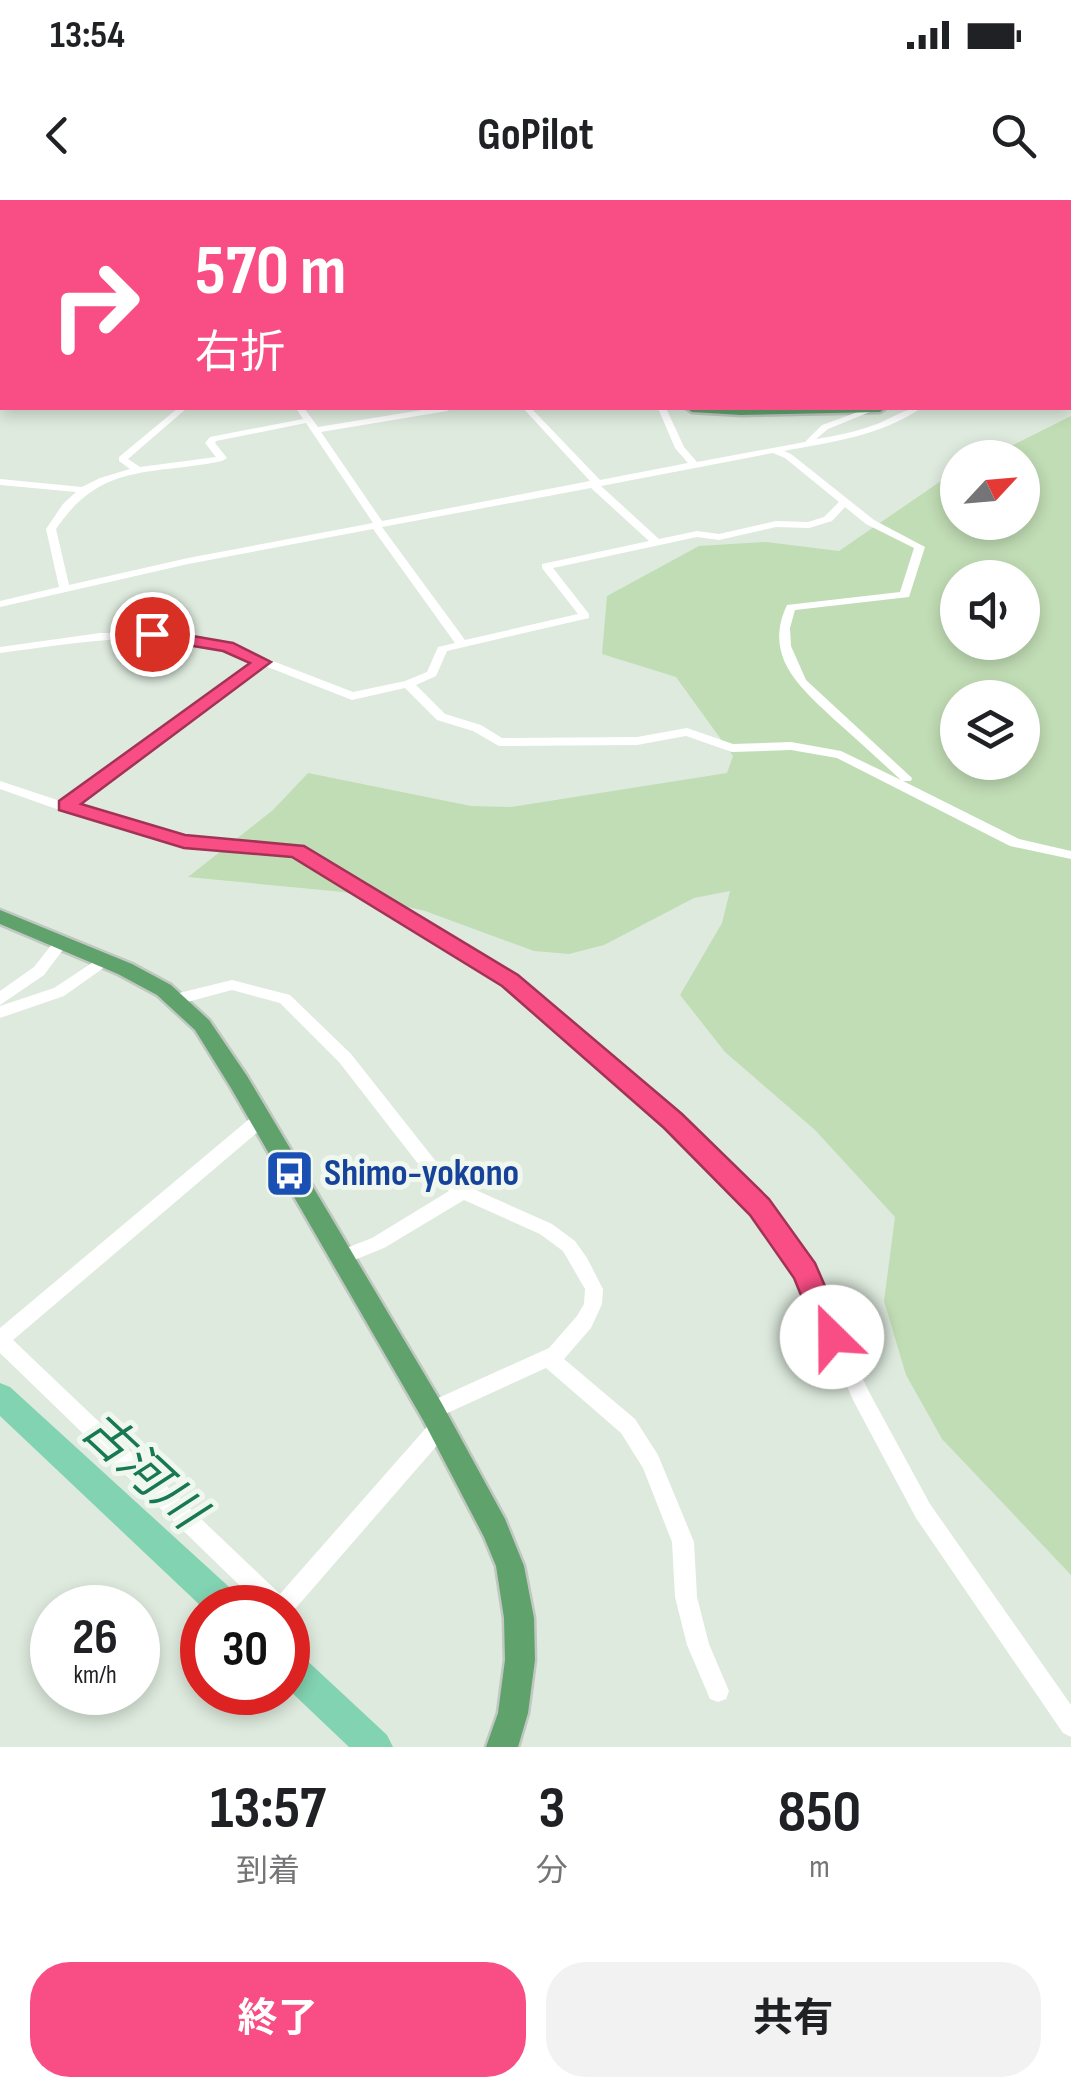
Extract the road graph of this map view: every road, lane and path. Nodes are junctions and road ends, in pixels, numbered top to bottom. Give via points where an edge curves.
1 (181, 410) edge
2 (301, 410) edge
3 (430, 410) edge
4 (529, 410) edge
5 (663, 410) edge
6 (725, 410) edge
7 (786, 410) edge
8 (871, 410) edge
9 (912, 410) edge
10 (312, 425) junction
11 (809, 441) junction
12 (772, 450) junction
13 (694, 464) junction
14 (136, 469) junction
15 (0, 482) edge
16 (594, 483) junction
17 (81, 490) junction
18 (844, 502) junction
19 (377, 524) junction
20 (656, 542) junction
21 (65, 590) junction
22 (0, 604) edge
23 (462, 644) junction
24 (0, 650) edge
25 (262, 662) junction
26 (408, 684) junction
27 (0, 784) edge
28 (928, 798) junction
29 (66, 806) junction
30 (1071, 855) edge
31 (0, 917) edge
32 (61, 943) junction
33 (104, 960) junction
34 (176, 999) junction
35 (1, 1006) edge
36 (260, 1120) junction
37 (464, 1192) junction
38 (342, 1257) junction
39 (550, 1358) junction
40 (436, 1419) junction
41 (256, 1585) edge
42 (299, 1585) edge
43 (718, 1692) dead end
44 (1071, 1725) edge
45 (502, 1747) edge

1 - 14 street via 122,459
2 - 10 street
3 - 10 street
4 - 16 street
5 - 13 street
6 - 7 main road
8 - 11 street via 825,427
9 - 11 street via 871,431
10 - 14 street via 213,439 219,460
10 - 19 street
11 - 12 street
12 - 13 street
12 - 18 street
13 - 16 street
14 - 17 street
15 - 17 street
16 - 19 street
16 - 20 street
17 - 21 street via 51,529
18 - 20 street via 828,519 809,525
18 - 28 street via 887,534 920,548 910,588 894,598 791,607 783,647 800,682
19 - 21 street
19 - 23 street
20 - 23 street via 546,566 585,616
21 - 22 street
23 - 26 street via 442,650 432,674
24 - 25 street via 152,634 227,647
25 - 26 street via 352,696
25 - 29 street
26 - 28 street via 441,717 499,742 636,741 687,732 732,748 809,748 867,765
27 - 29 street
28 - 30 street via 1015,843
29 - 44 street via 184,842 279,847 322,863 510,980 673,1121 759,1207 805,1272 923,1511
31 - 32 main road
32 - 33 main road
32 - 35 street
33 - 34 main road
33 - 35 street via 60,992
34 - 36 main road via 202,1025
34 - 37 street via 232,985 285,999 345,1058 432,1169
36 - 38 main road
36 - 41 street via 0,1340
37 - 38 street
37 - 39 street via 569,1246 594,1289 584,1322
38 - 40 main road
39 - 40 street
39 - 43 street via 628,1426 651,1462 683,1542 686,1598
40 - 42 street
40 - 45 main road via 510,1566 520,1660

